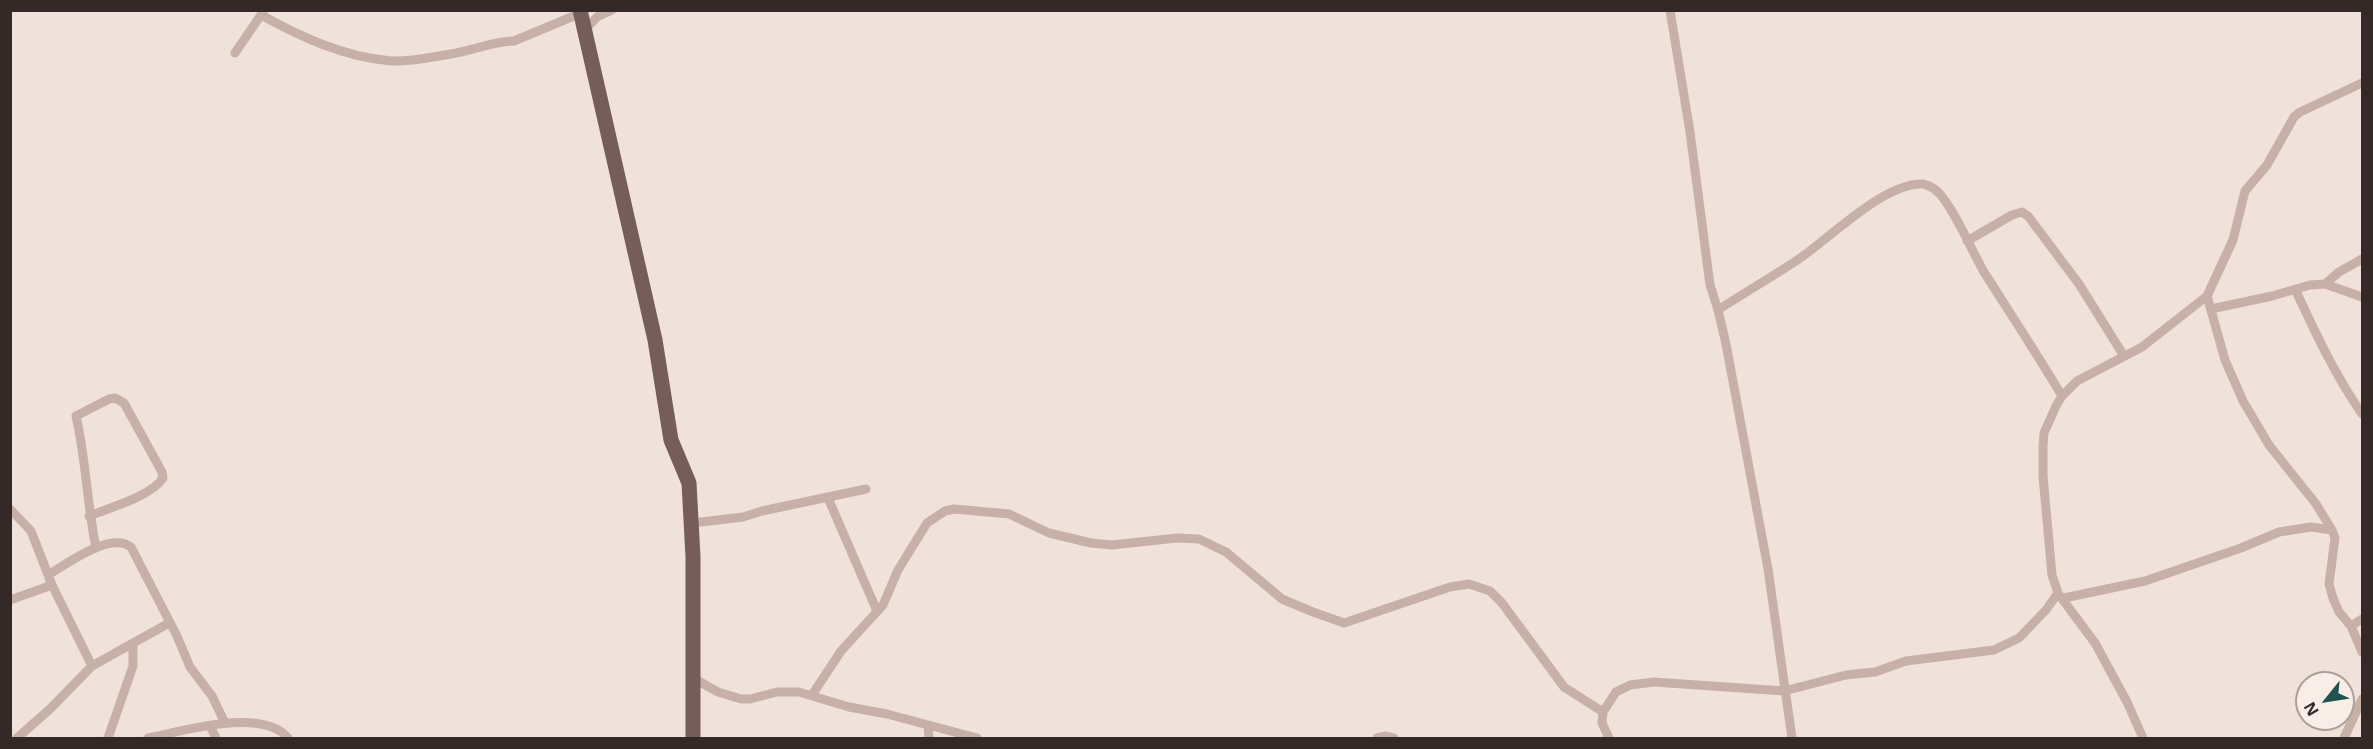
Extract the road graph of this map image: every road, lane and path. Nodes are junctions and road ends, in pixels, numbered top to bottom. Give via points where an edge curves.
1 (612, 10) edge
2 (1670, 10) edge
3 (580, 12) edge
4 (262, 13) edge
5 (585, 30) junction
6 (235, 53) dead end
7 (2362, 83) edge
8 (1967, 241) junction
9 (2362, 259) edge
10 (2325, 284) junction
11 (2295, 289) junction
12 (2207, 296) junction
13 (2362, 297) edge
14 (2211, 309) junction
15 (1718, 310) junction
16 (2124, 356) junction
17 (2062, 396) junction
18 (2362, 414) edge
19 (866, 489) dead end
20 (828, 498) junction
21 (10, 509) edge
22 (89, 516) junction
23 (693, 523) junction
24 (2332, 530) junction
25 (96, 548) junction
26 (50, 580) junction
27 (2061, 596) junction
28 (10, 600) edge
29 (877, 611) junction
30 (2362, 619) edge
31 (169, 623) junction
32 (2351, 626) junction
33 (133, 644) junction
34 (2362, 652) edge
35 (92, 666) junction
36 (693, 678) junction
37 (1784, 691) junction
38 (812, 696) junction
39 (2362, 699) edge
40 (1604, 712) junction
41 (225, 723) junction
42 (210, 726) junction
43 (928, 726) junction
44 (17, 738) edge
45 (108, 738) edge
46 (148, 738) edge
47 (216, 738) edge
48 (288, 738) edge
49 (693, 738) edge
50 (928, 738) edge
51 (977, 738) edge
52 (1377, 738) edge
53 (1394, 738) edge
54 (1610, 738) edge
55 (1792, 738) edge
56 (2143, 738) edge
57 (2343, 738) edge

1 - 5 street via 597,17
2 - 15 street via 1710,285
3 - 4 street via 514,41 467,52 391,61 328,47 291,32
3 - 5 main road
4 - 6 street
5 - 23 main road via 655,340 671,440 689,483
7 - 12 street via 2294,117 2267,165 2245,191 2233,240
8 - 15 street via 1939,193 1922,184 1905,188 1865,208 1819,245
8 - 16 street via 2012,215 2022,212 2028,216 2079,284
8 - 17 street
9 - 10 street
10 - 11 street
10 - 13 street
11 - 14 street
11 - 18 street via 2316,335
12 - 14 street
12 - 16 street
14 - 24 street via 2224,360 2243,401 2269,445
15 - 37 street via 1768,569
16 - 17 street via 2078,381
17 - 27 street via 2044,433 2043,447 2052,575
19 - 20 street
20 - 23 street via 743,517
20 - 29 street
21 - 26 street via 31,531
22 - 22 street via 86,465 76,416 115,398 123,403 163,478 142,494
22 - 25 street
23 - 36 main road
24 - 27 street via 2311,527 2279,532 2145,580
24 - 32 street via 2335,538 2329,584 2339,612
25 - 26 street
25 - 31 street via 120,542 131,547
26 - 28 street
26 - 35 street
27 - 37 street via 2004,647 1906,661 1875,672
27 - 56 street via 2106,662
29 - 38 street via 841,651
29 - 40 street via 927,523 945,511 1009,514 1049,533 1091,543 1198,539 1226,552 1282,599 1344,622 1450,587 1477,585 1502,603 1564,687
30 - 32 street
31 - 33 street
31 - 41 street via 190,667 212,696
32 - 34 street
33 - 35 street
33 - 45 street via 133,666
35 - 44 street
36 - 38 street via 741,699 787,691
36 - 49 main road
37 - 40 street via 1642,683 1616,692
37 - 55 street
38 - 43 street
39 - 57 street
40 - 54 street via 1602,723
41 - 42 street
41 - 48 street via 272,726
42 - 46 street
42 - 47 street
43 - 50 street
43 - 51 street
52 - 53 street

